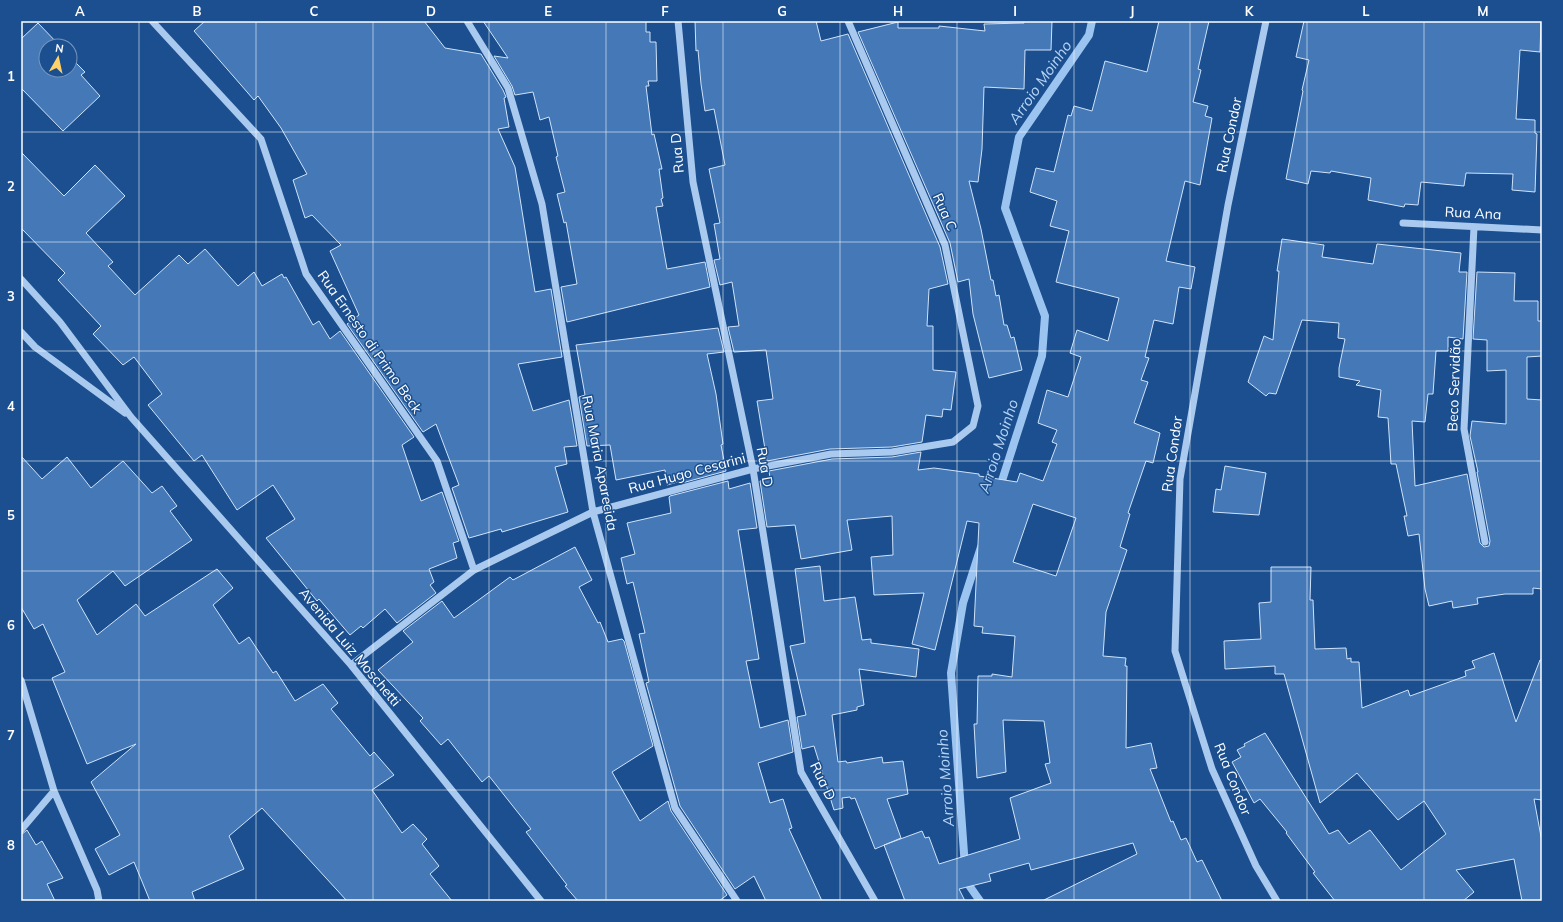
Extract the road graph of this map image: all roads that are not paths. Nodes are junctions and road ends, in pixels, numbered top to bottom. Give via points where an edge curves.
1 (152, 21) edge
2 (467, 21) edge
3 (678, 21) edge
4 (848, 21) edge
5 (1266, 21) edge
6 (1403, 223) dead end
7 (1474, 227) junction
8 (1542, 230) edge
9 (21, 279) edge
10 (21, 332) edge
11 (131, 417) junction
12 (973, 426) joint
13 (753, 469) junction
14 (593, 512) junction
15 (1485, 542) dead end
16 (474, 570) junction
17 (351, 665) junction
18 (21, 680) edge
19 (54, 791) junction
20 (21, 830) edge
21 (99, 901) edge
22 (541, 901) edge
23 (737, 901) edge
24 (875, 901) edge
25 (1277, 901) edge

1 - 16 street, Rua Ernesto di Primo Beck via 261,139 306,274 437,461
2 - 14 street, Rua Maria Aparecida via 508,88 542,204
3 - 13 street, Rua D via 693,182
4 - 12 street, Rua C via 945,244 978,406
5 - 25 street, Rua Condor via 1228,205 1180,479 1175,651 1212,769 1256,866
6 - 7 street, Rua Ana
7 - 8 street, Rua Ana
7 - 15 street, Beco Servidão via 1464,429
9 - 11 street, Avenida Luiz Moschetti via 60,322
10 - 11 street, Avenida Luiz Moschetti via 35,347
11 - 17 street, Avenida Luiz Moschetti
12 - 13 street, Rua Hugo Cesarini via 953,442 892,452 831,454
13 - 14 street, Rua Hugo Cesarini
13 - 24 street, Rua D via 801,772
14 - 16 street, Rua Hugo Cesarini
14 - 23 street, Rua Maria Aparecida via 675,808
16 - 17 street, Rua Hugo Cesarini
17 - 22 street, Avenida Luiz Moschetti
18 - 19 street
19 - 20 street
19 - 21 street via 97,890

